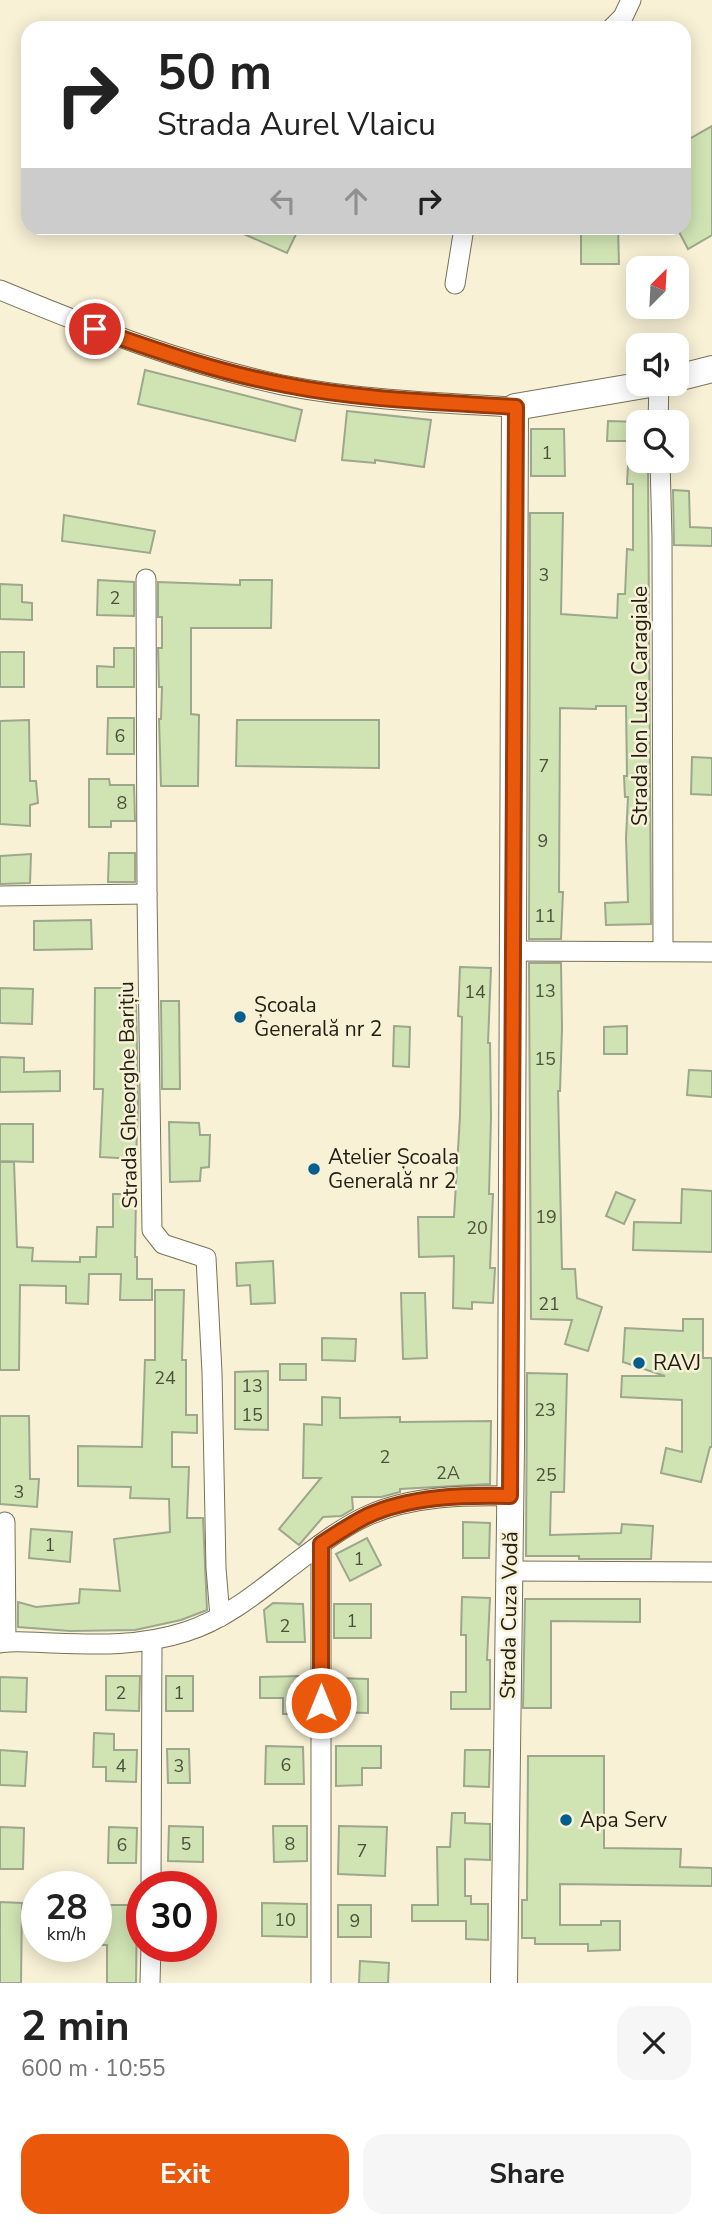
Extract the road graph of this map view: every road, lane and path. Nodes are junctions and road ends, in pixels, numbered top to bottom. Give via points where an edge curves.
1 (631, 0) edge
2 (620, 21) edge
3 (463, 235) edge
4 (455, 284) dead end
5 (0, 290) edge
6 (712, 369) edge
7 (689, 375) edge
8 (626, 388) edge
9 (516, 407) junction
10 (660, 473) edge
11 (146, 579) dead end
12 (147, 894) junction
13 (0, 896) edge
14 (513, 951) junction
15 (663, 951) junction
16 (712, 952) edge
17 (510, 1496) junction
18 (5, 1522) dead end
19 (321, 1544) junction
20 (509, 1571) junction
21 (712, 1572) edge
22 (220, 1617) junction
23 (152, 1641) junction
24 (3, 1642) edge
25 (151, 1871) edge
26 (150, 1962) edge
27 (150, 1983) edge
28 (321, 1983) edge
29 (504, 1983) edge

1 - 2 street
3 - 4 street
5 - 9 street via 163,353 235,374 335,393
6 - 7 main road
8 - 9 main road
9 - 14 main road, Strada Cuza Vodă
10 - 15 street, Strada Ion Luca Caragiale
11 - 12 street, Strada Gheorghe Barițiu
12 - 13 street
12 - 22 street, Strada Gheorghe Barițiu via 152,1230 163,1244 206,1258
14 - 15 street
14 - 17 main road, Strada Cuza Vodă
15 - 16 street
17 - 19 street via 446,1497 395,1506 369,1515
17 - 20 main road, Strada Cuza Vodă
18 - 24 street
19 - 22 street
19 - 28 street
20 - 21 street
20 - 29 main road, Strada Cuza Vodă
22 - 23 street
23 - 24 street via 116,1646
23 - 25 street
26 - 27 street

